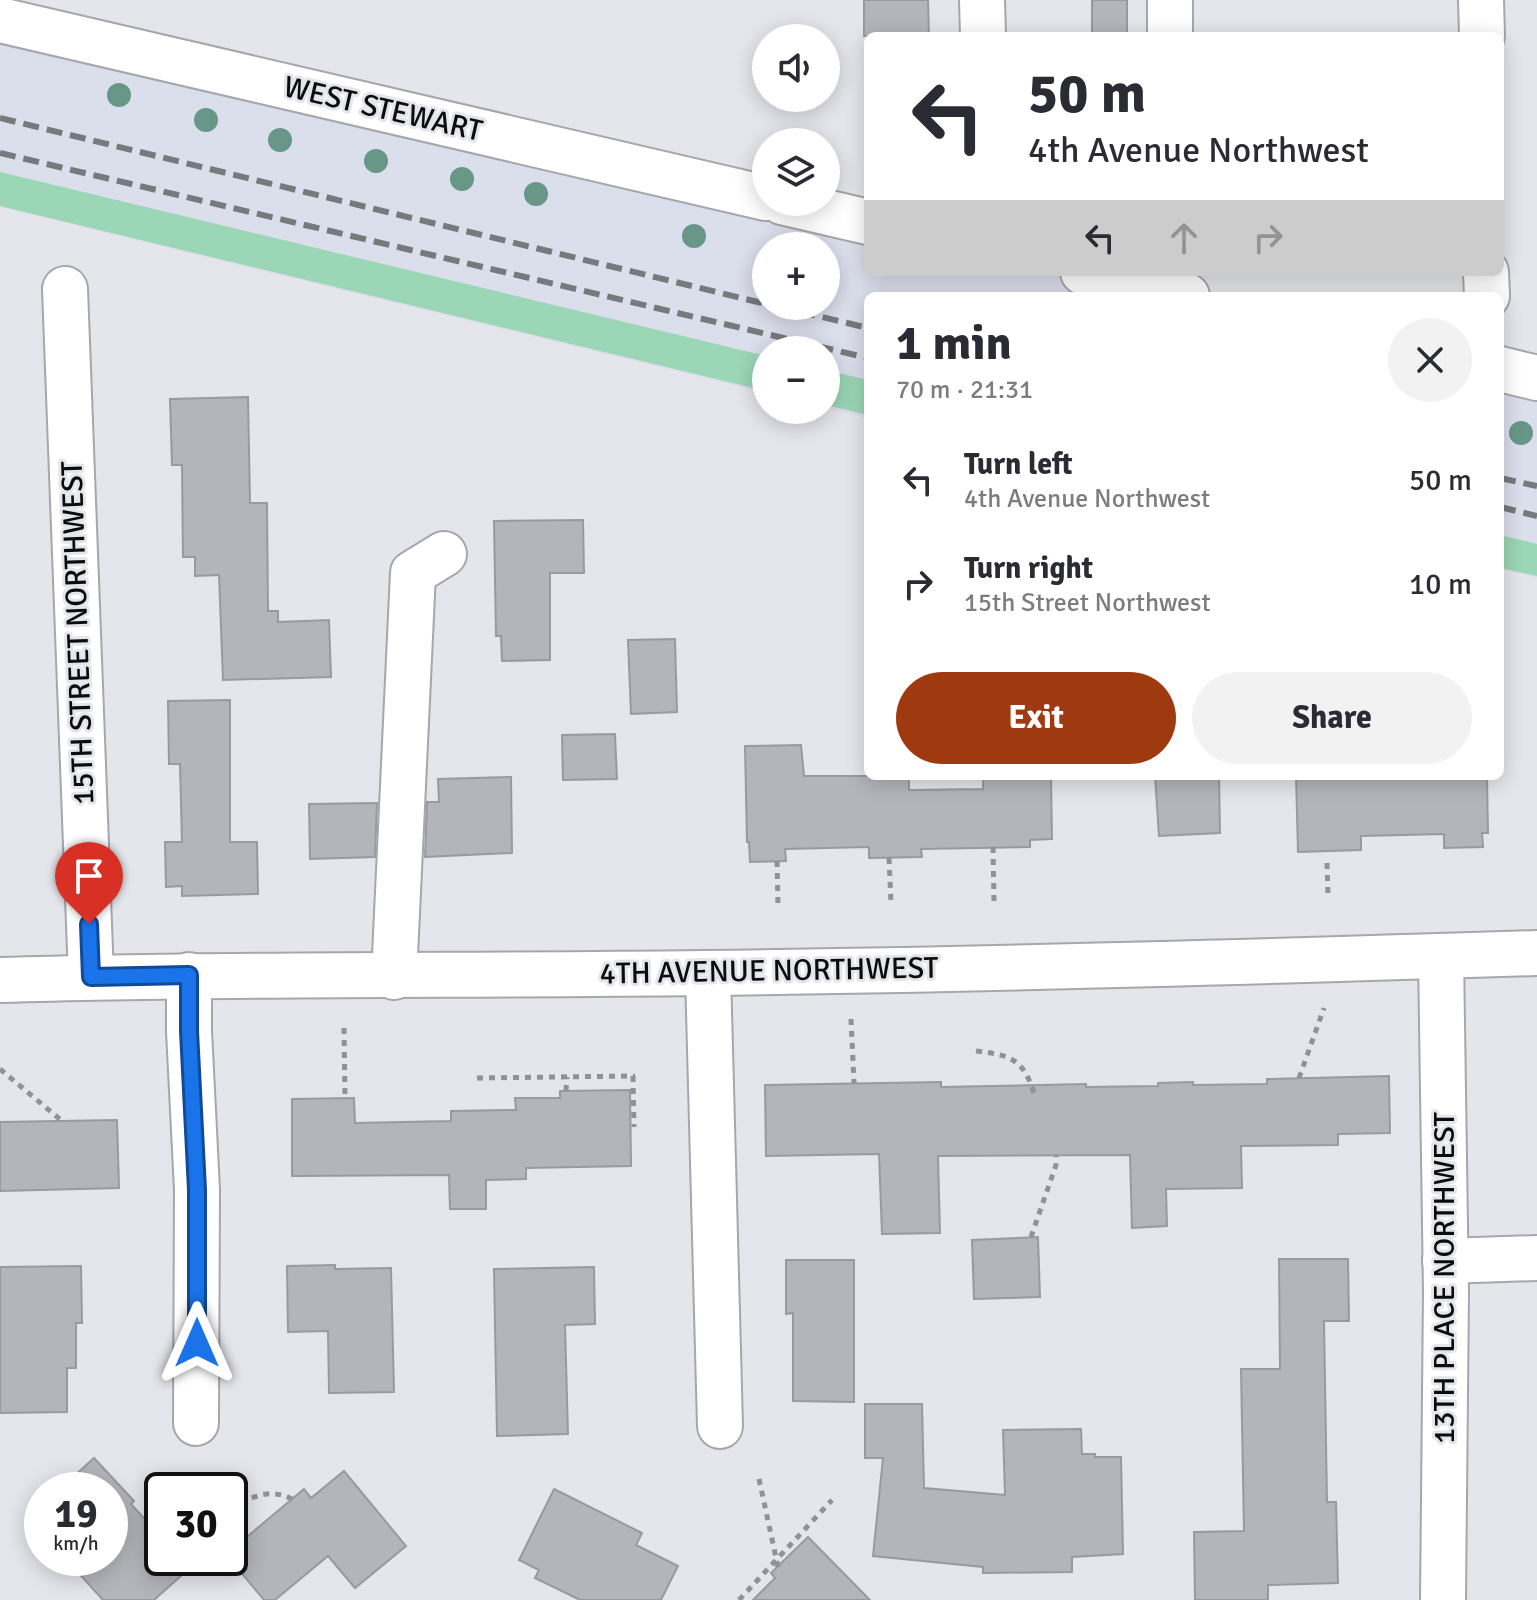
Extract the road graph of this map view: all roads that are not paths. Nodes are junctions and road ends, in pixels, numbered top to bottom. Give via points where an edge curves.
1 (982, 0) edge
2 (1170, 0) edge
3 (1481, 0) edge
4 (44, 15) edge
5 (0, 20) edge
6 (983, 32) edge
7 (1170, 32) edge
8 (1482, 32) edge
9 (752, 194) edge
10 (840, 215) edge
11 (864, 221) edge
12 (1108, 276) edge
13 (1177, 287) edge
14 (65, 289) dead end
15 (1504, 370) edge
16 (1537, 378) edge
17 (444, 554) dead end
18 (1537, 953) edge
19 (1441, 956) junction
20 (708, 973) junction
21 (189, 975) junction
22 (91, 977) junction
23 (394, 977) junction
24 (0, 980) edge
25 (1537, 1258) edge
26 (1445, 1261) junction
27 (196, 1423) dead end
28 (720, 1426) dead end
29 (1443, 1600) edge

1 - 6 street
2 - 7 street
3 - 8 street
4 - 5 street, WEST STEWART
4 - 9 street, WEST STEWART
10 - 11 street
12 - 13 street
14 - 22 street, 15TH STREET NORTHWEST
15 - 16 street
17 - 23 street via 413,573
18 - 19 street, 4TH AVENUE NORTHWEST
19 - 20 street, 4TH AVENUE NORTHWEST
19 - 26 street, 13TH PLACE NORTHWEST
20 - 23 street, 4TH AVENUE NORTHWEST
20 - 28 street
21 - 22 street, 4TH AVENUE NORTHWEST
21 - 23 street, 4TH AVENUE NORTHWEST
21 - 27 street via 197,1190
22 - 24 street, 4TH AVENUE NORTHWEST
25 - 26 street
26 - 29 street, 13TH PLACE NORTHWEST

